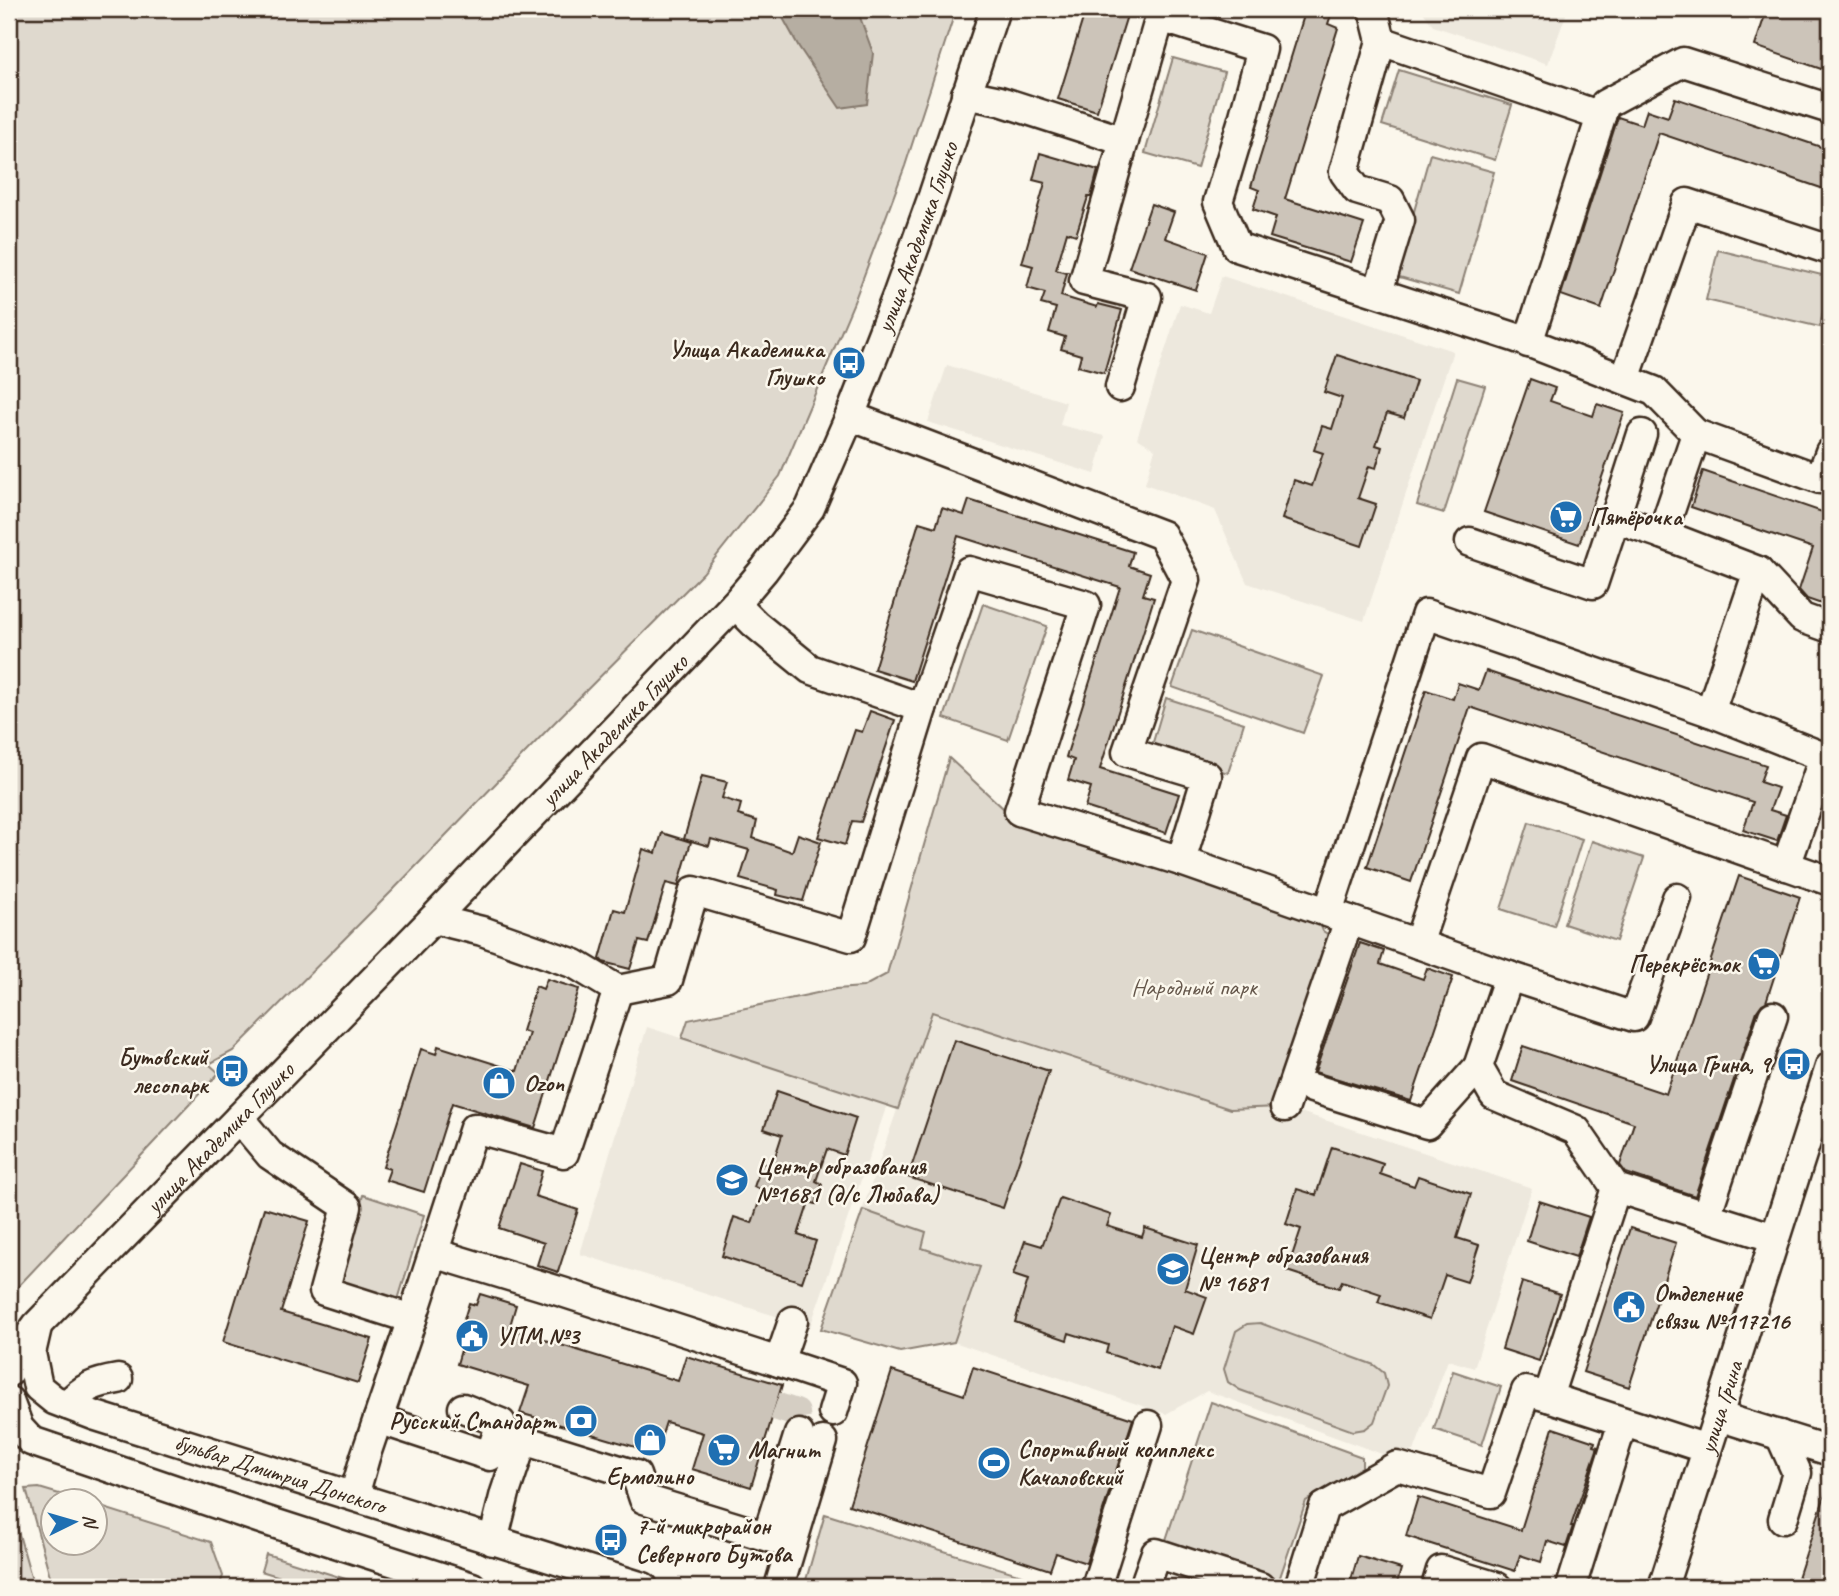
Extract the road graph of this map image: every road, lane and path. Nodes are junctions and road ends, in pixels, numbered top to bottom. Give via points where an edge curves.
1 (995, 9) edge
2 (1373, 9) edge
3 (1381, 41) junction
4 (967, 93) junction
5 (1830, 109) edge
6 (1601, 116) junction
7 (1124, 141) junction
8 (1830, 250) edge
9 (1378, 292) junction
10 (1528, 343) junction
11 (1625, 379) junction
12 (1120, 387) dead end
13 (850, 416) junction
14 (1642, 434) dead end
15 (1696, 435) junction
16 (1830, 452) edge
17 (1615, 518) junction
18 (1662, 534) junction
19 (1470, 542) dead end
20 (1758, 571) junction
21 (735, 604) junction
22 (1830, 628) edge
23 (922, 708) junction
24 (1710, 712) junction
25 (1181, 861) junction
26 (1786, 866) junction
27 (1830, 881) edge
28 (1677, 898) dead end
29 (1338, 916) junction
30 (433, 919) junction
31 (1418, 944) junction
32 (1509, 976) junction
33 (618, 990) junction
34 (1773, 1016) dead end
35 (1478, 1066) junction
36 (1830, 1067) edge
37 (1312, 1088) dead end
38 (1825, 1103) edge
39 (1285, 1107) dead end
40 (239, 1118) junction
41 (1616, 1188) junction
42 (1706, 1216) junction
43 (1775, 1238) junction
44 (434, 1253) junction
45 (412, 1319) junction
46 (793, 1321) dead end
47 (37, 1325) junction
48 (779, 1362) junction
49 (9, 1372) edge
50 (118, 1379) dead end
51 (1548, 1396) junction
52 (9, 1401) edge
53 (67, 1405) junction
54 (463, 1408) dead end
55 (833, 1412) dead end
56 (96, 1416) junction
57 (1718, 1416) junction
58 (378, 1419) junction
59 (1623, 1422) junction
60 (1148, 1425) dead end
61 (14, 1430) edge
62 (1780, 1435) junction
63 (811, 1437) dead end
64 (1707, 1449) junction
65 (1830, 1451) edge
66 (354, 1496) junction
67 (1783, 1518) dead end
68 (779, 1540) junction
69 (493, 1541) junction
70 (472, 1587) edge
71 (643, 1587) edge
72 (779, 1587) edge
73 (1096, 1587) edge
74 (1144, 1587) edge
75 (1260, 1587) edge
76 (1298, 1587) edge
77 (1436, 1587) edge
78 (1497, 1587) edge
79 (1571, 1587) edge
80 (1663, 1587) edge

1 - 4 street, улица Академика Глушко
2 - 3 street
3 - 6 street
3 - 9 street via 1344,172 1357,190 1390,200 1400,220
4 - 7 street
4 - 13 street, улица Академика Глушко via 913,253
5 - 6 street via 1683,62 1605,104
6 - 10 street
7 - 9 street via 1160,17 1262,49 1218,202 1237,247
7 - 12 street via 1084,281 1147,297
8 - 11 street via 1687,203
9 - 10 street
10 - 11 street
11 - 15 street via 1654,391
13 - 21 street, улица Академика Глушко via 810,508
13 - 25 street via 1161,535 1186,580 1127,752 1206,776
14 - 17 street
15 - 16 street via 1820,479
15 - 18 street
17 - 18 street
17 - 19 street via 1593,584
18 - 20 street
20 - 22 street via 1802,618
20 - 24 street
21 - 23 street via 810,669
21 - 30 street, улица Академика Глушко
23 - 25 street via 969,571 1086,605 1019,811
23 - 33 street via 850,937 694,891 668,980
24 - 26 street via 1824,757
24 - 29 street via 1426,614 1341,846
25 - 29 street
26 - 27 street
26 - 31 street via 1481,758
28 - 32 street via 1634,1017
29 - 31 street
29 - 39 street
30 - 33 street via 575,964
30 - 40 street, улица Академика Глушко
31 - 32 street
32 - 35 street
33 - 44 street via 564,1153 474,1128
34 - 42 street
35 - 37 street via 1427,1124
35 - 41 street via 1494,1095 1576,1129
36 - 38 street, улица Грина
38 - 43 street, улица Грина
40 - 45 street via 270,1155 347,1207 324,1290
40 - 47 street, улица Академика Глушко
41 - 42 street
41 - 51 street
42 - 43 street
43 - 57 street, улица Грина
44 - 45 street
44 - 48 street
45 - 58 street
46 - 48 street
47 - 49 street
47 - 53 street, бульвар Дмитрия Донского via 31,1353 38,1387
48 - 55 street via 842,1383
50 - 53 street via 96,1383
51 - 59 street
51 - 76 street via 1526,1391 1491,1493 1397,1466 1324,1507
52 - 61 street
53 - 56 street, бульвар Дмитрия Донского
54 - 58 street via 501,1423 490,1456
56 - 61 street via 56,1417
56 - 66 street, бульвар Дмитрия Донского
57 - 62 street
57 - 64 street, улица Грина
58 - 66 street
59 - 64 street
59 - 79 street
60 - 73 street
61 - 70 street, бульвар Дмитрия Донского via 31,1441
62 - 65 street
62 - 67 street via 1797,1473
63 - 68 street
64 - 80 street, улица Грина
66 - 69 street, бульвар Дмитрия Донского
68 - 69 street via 644,1499 636,1475 523,1440
68 - 72 street
69 - 71 street, бульвар Дмитрия Донского
74 - 75 street via 1156,1553
77 - 78 street via 1441,1570

